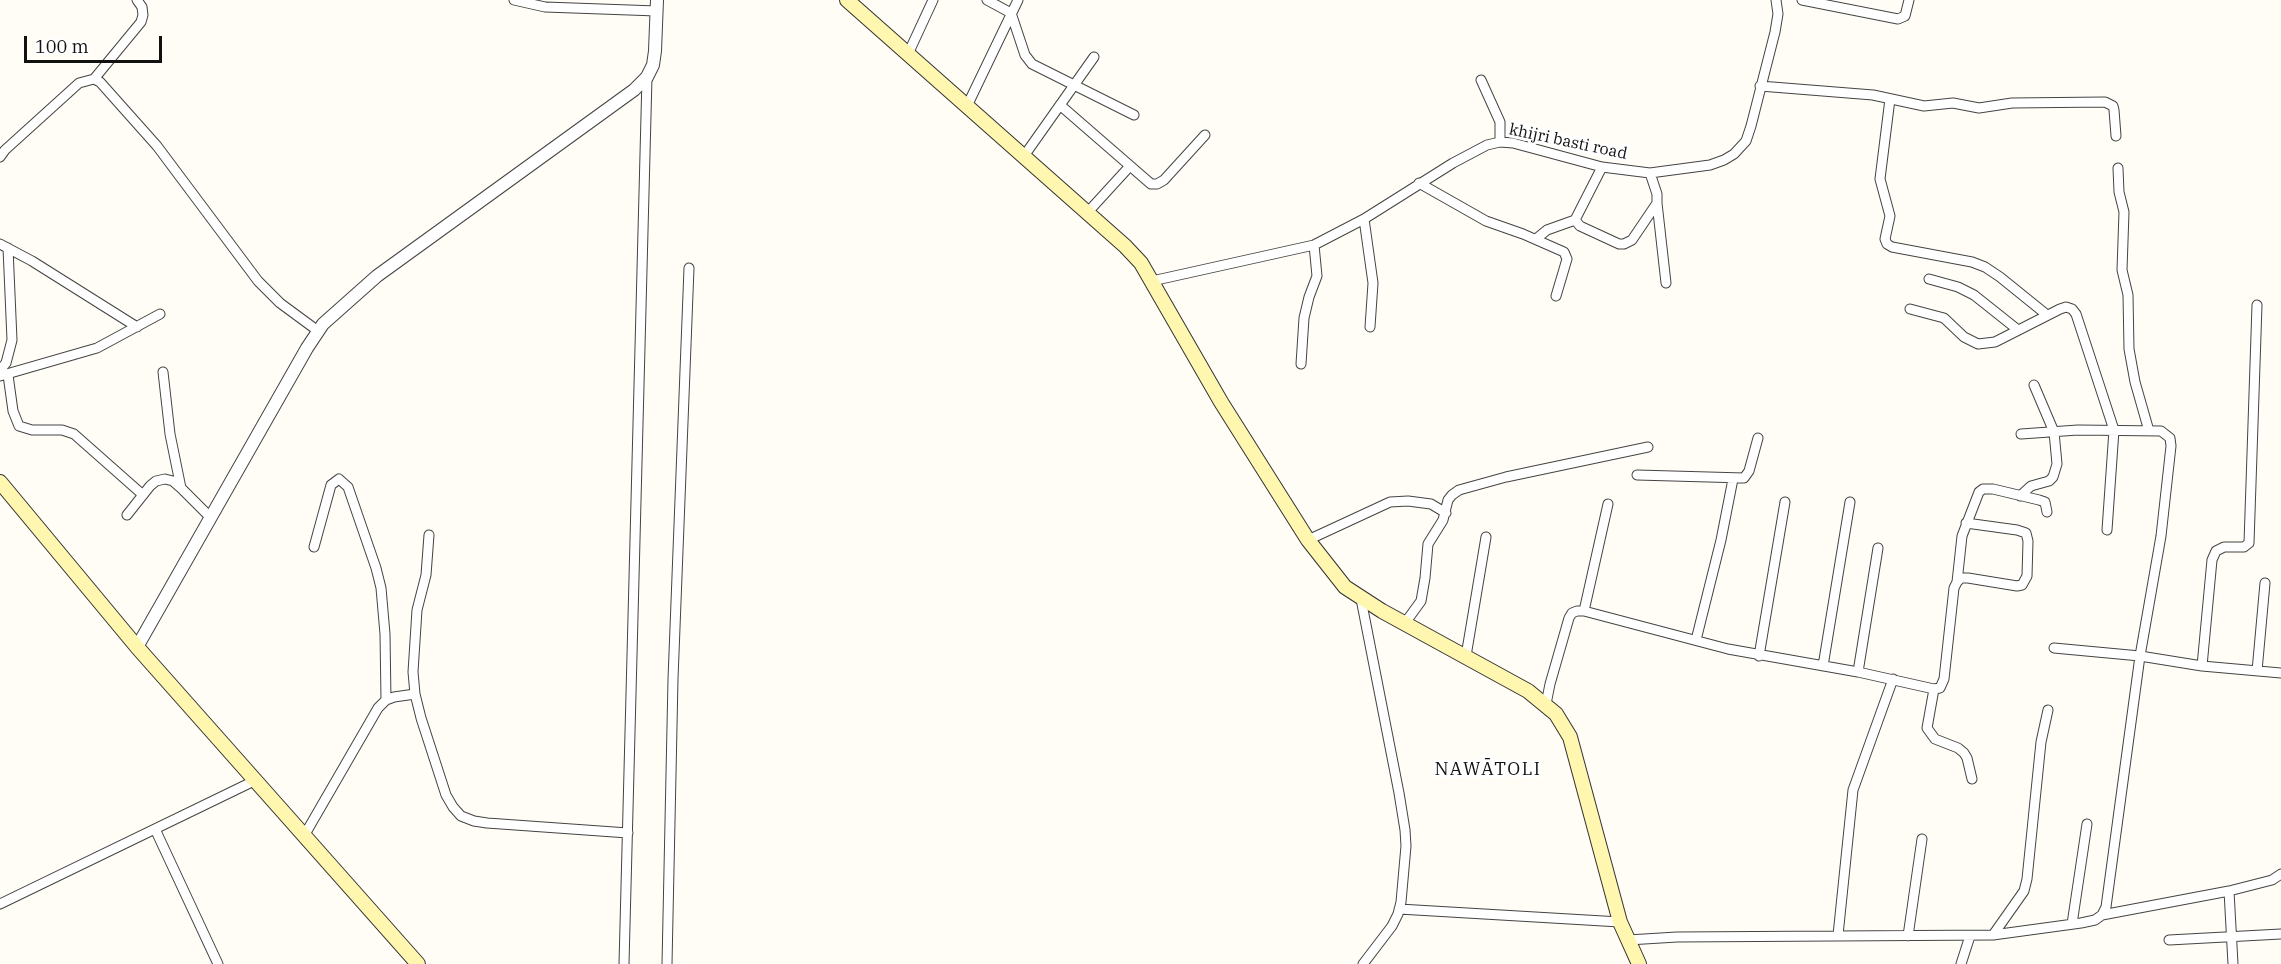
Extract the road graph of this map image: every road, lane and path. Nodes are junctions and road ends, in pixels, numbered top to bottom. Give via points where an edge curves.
1 (136, 0) edge
2 (514, 0) edge
3 (847, 0) edge
4 (933, 0) edge
5 (987, 0) edge
6 (1018, 0) edge
7 (1776, 0) edge
8 (1802, 0) edge
9 (1910, 0) edge
10 (657, 6) edge
11 (1011, 13) junction
12 (908, 54) junction
13 (1094, 57) dead end
14 (647, 77) junction
15 (94, 79) junction
16 (1481, 80) dead end
17 (1074, 85) junction
18 (1760, 87) junction
19 (1890, 99) junction
20 (1060, 105) junction
21 (967, 106) junction
22 (1134, 115) dead end
23 (1204, 135) dead end
24 (2116, 135) dead end
25 (1500, 142) junction
26 (1024, 156) junction
27 (0, 157) edge
28 (1130, 166) junction
29 (1602, 166) junction
30 (2118, 168) dead end
31 (1650, 173) junction
32 (1419, 183) junction
33 (1657, 203) junction
34 (1087, 213) junction
35 (1364, 219) junction
36 (1575, 220) junction
37 (1536, 239) junction
38 (1314, 245) junction
39 (4, 246) edge
40 (689, 268) dead end
41 (1929, 279) dead end
42 (1152, 280) junction
43 (1666, 283) dead end
44 (1556, 296) dead end
45 (2257, 305) dead end
46 (1910, 309) dead end
47 (160, 314) dead end
48 (2047, 315) junction
49 (137, 327) junction
50 (1370, 327) dead end
51 (2018, 330) junction
52 (318, 331) junction
53 (1301, 364) dead end
54 (163, 372) dead end
55 (3, 373) edge
56 (2034, 385) dead end
57 (2114, 430) junction
58 (2149, 431) junction
59 (2054, 432) junction
60 (2021, 434) dead end
61 (1758, 438) dead end
62 (1648, 447) dead end
63 (1637, 475) dead end
64 (1733, 478) junction
65 (0, 482) edge
66 (181, 488) junction
67 (143, 495) junction
68 (2020, 496) junction
69 (1785, 502) dead end
70 (1850, 502) dead end
71 (1608, 504) dead end
72 (2047, 512) dead end
73 (1446, 513) junction
74 (127, 515) dead end
75 (211, 518) junction
76 (1966, 523) junction
77 (2107, 530) dead end
78 (429, 535) dead end
79 (1486, 537) dead end
80 (1308, 540) junction
81 (314, 547) dead end
82 (1878, 548) dead end
83 (1957, 582) junction
84 (2265, 583) dead end
85 (1361, 599) junction
86 (1584, 611) junction
87 (1405, 623) junction
88 (1696, 640) junction
89 (137, 647) junction
90 (2054, 648) dead end
91 (1466, 656) junction
92 (1759, 656) junction
93 (2140, 656) junction
94 (1823, 666) junction
95 (2202, 666) junction
96 (2257, 670) junction
97 (1858, 672) junction
98 (2281, 673) edge
99 (1893, 680) junction
100 (1934, 689) junction
101 (415, 694) junction
102 (386, 700) junction
103 (1546, 704) junction
104 (2048, 710) dead end
105 (1972, 779) dead end
106 (256, 780) junction
107 (2087, 824) dead end
108 (155, 829) junction
109 (628, 833) junction
110 (303, 837) junction
111 (1922, 839) dead end
112 (2281, 874) edge
113 (2229, 891) junction
114 (0, 904) edge
115 (1400, 909) junction
116 (2102, 915) junction
117 (1620, 922) junction
118 (2073, 924) junction
119 (1993, 934) junction
120 (2281, 934) edge
121 (1838, 935) junction
122 (1908, 936) junction
123 (1970, 936) junction
124 (2232, 938) junction
125 (1628, 940) junction
126 (2169, 940) dead end
127 (218, 964) edge
128 (418, 964) edge
129 (624, 964) edge
130 (667, 964) edge
131 (1363, 964) edge
132 (1639, 964) edge
133 (1961, 964) edge
134 (2233, 964) edge

1 - 15 street via 142,7 141,22
2 - 10 street via 545,7
3 - 12 main road
4 - 12 street
5 - 11 street
6 - 11 street
7 - 18 street, khijri basti road via 1775,32
8 - 9 street via 1898,19 1905,16
10 - 14 street via 655,51
11 - 17 street via 1025,55 1032,64
11 - 21 street
12 - 21 main road
13 - 17 street
14 - 52 street via 377,276
14 - 109 street
15 - 27 street via 79,83
15 - 52 street via 157,146 258,281
16 - 25 street via 1500,122
17 - 20 street
17 - 22 street
18 - 19 street
18 - 31 street, khijri basti road via 1746,141 1734,154 1710,165
19 - 24 street via 1924,106 1953,104 1978,108 2012,103 2105,102 2113,106
19 - 48 street via 1880,179 1890,216 1887,244 1985,267
20 - 26 street
20 - 28 street
21 - 26 main road
23 - 28 street via 1157,184 1146,181
25 - 29 street, khijri basti road
25 - 32 street, khijri basti road
26 - 34 main road
28 - 34 street
29 - 31 street, khijri basti road
29 - 36 street
30 - 58 street via 2124,212 2122,270 2128,295 2129,348
31 - 33 street
32 - 35 street, khijri basti road
32 - 37 street via 1486,221
33 - 36 street via 1632,240 1624,244 1580,226
33 - 43 street
34 - 42 main road via 1125,246
35 - 38 street, khijri basti road
35 - 50 street via 1372,283
36 - 37 street via 1547,230
37 - 44 street via 1567,254
38 - 42 street, khijri basti road
38 - 53 street via 1317,276 1306,307
39 - 49 street
39 - 55 street via 12,340
40 - 130 street via 673,678
41 - 51 street via 1974,295
42 - 80 main road via 1221,402
45 - 95 street via 2249,543 2244,547 2224,547 2216,551 2212,560
46 - 51 street via 1944,318 1978,344 1995,342
47 - 49 street
48 - 51 street
48 - 57 street via 2066,307 2076,314
49 - 55 street via 97,348
52 - 75 street
54 - 66 street
55 - 67 street via 19,426 74,434
56 - 59 street
57 - 58 street
57 - 59 street
57 - 77 street
58 - 93 street via 2166,433 2171,446 2161,536
59 - 60 street
59 - 68 street via 2054,477 2031,486
61 - 64 street via 1747,475
62 - 73 street via 1459,490 1448,500
63 - 64 street
64 - 88 street
65 - 89 main road
66 - 67 street via 165,479 156,481
66 - 75 street
67 - 74 street
68 - 72 street via 2045,502
68 - 76 street via 1983,489
69 - 92 street
70 - 94 street
71 - 86 street
73 - 80 street via 1431,504 1390,502
73 - 87 street via 1428,544 1420,601
75 - 89 street
76 - 83 street
76 - 83 street via 2026,533 2027,576 2017,586 1968,578
78 - 101 street via 426,575 417,610
79 - 91 street
80 - 85 main road via 1340,581
81 - 102 street via 331,485 334,480 344,481 381,588
82 - 97 street
83 - 100 street via 1944,679 1940,688
84 - 96 street
85 - 87 main road
85 - 115 street via 1405,830
86 - 88 street
86 - 103 street via 1572,613 1569,618
87 - 91 main road
88 - 92 street
89 - 106 main road
90 - 93 street
91 - 103 main road
92 - 94 street
93 - 95 street
93 - 116 street
94 - 97 street
95 - 96 street
96 - 98 street
97 - 99 street
99 - 100 street
99 - 121 street via 1852,790
100 - 105 street via 1927,728 1935,739 1964,753
101 - 102 street
101 - 109 street via 446,795 461,816 487,823
102 - 110 street via 368,722
103 - 117 main road via 1570,737
104 - 119 street via 2041,742 2028,879
106 - 108 street
106 - 110 main road
107 - 118 street
108 - 114 street
108 - 127 street
109 - 129 street
110 - 128 main road
111 - 122 street
112 - 113 street
113 - 116 street
113 - 124 street
115 - 117 street
115 - 131 street
116 - 118 street
117 - 125 main road
118 - 119 street
119 - 123 street
120 - 124 street
121 - 122 street
121 - 125 street
122 - 123 street
123 - 133 street
124 - 126 street
124 - 134 street
125 - 132 main road

